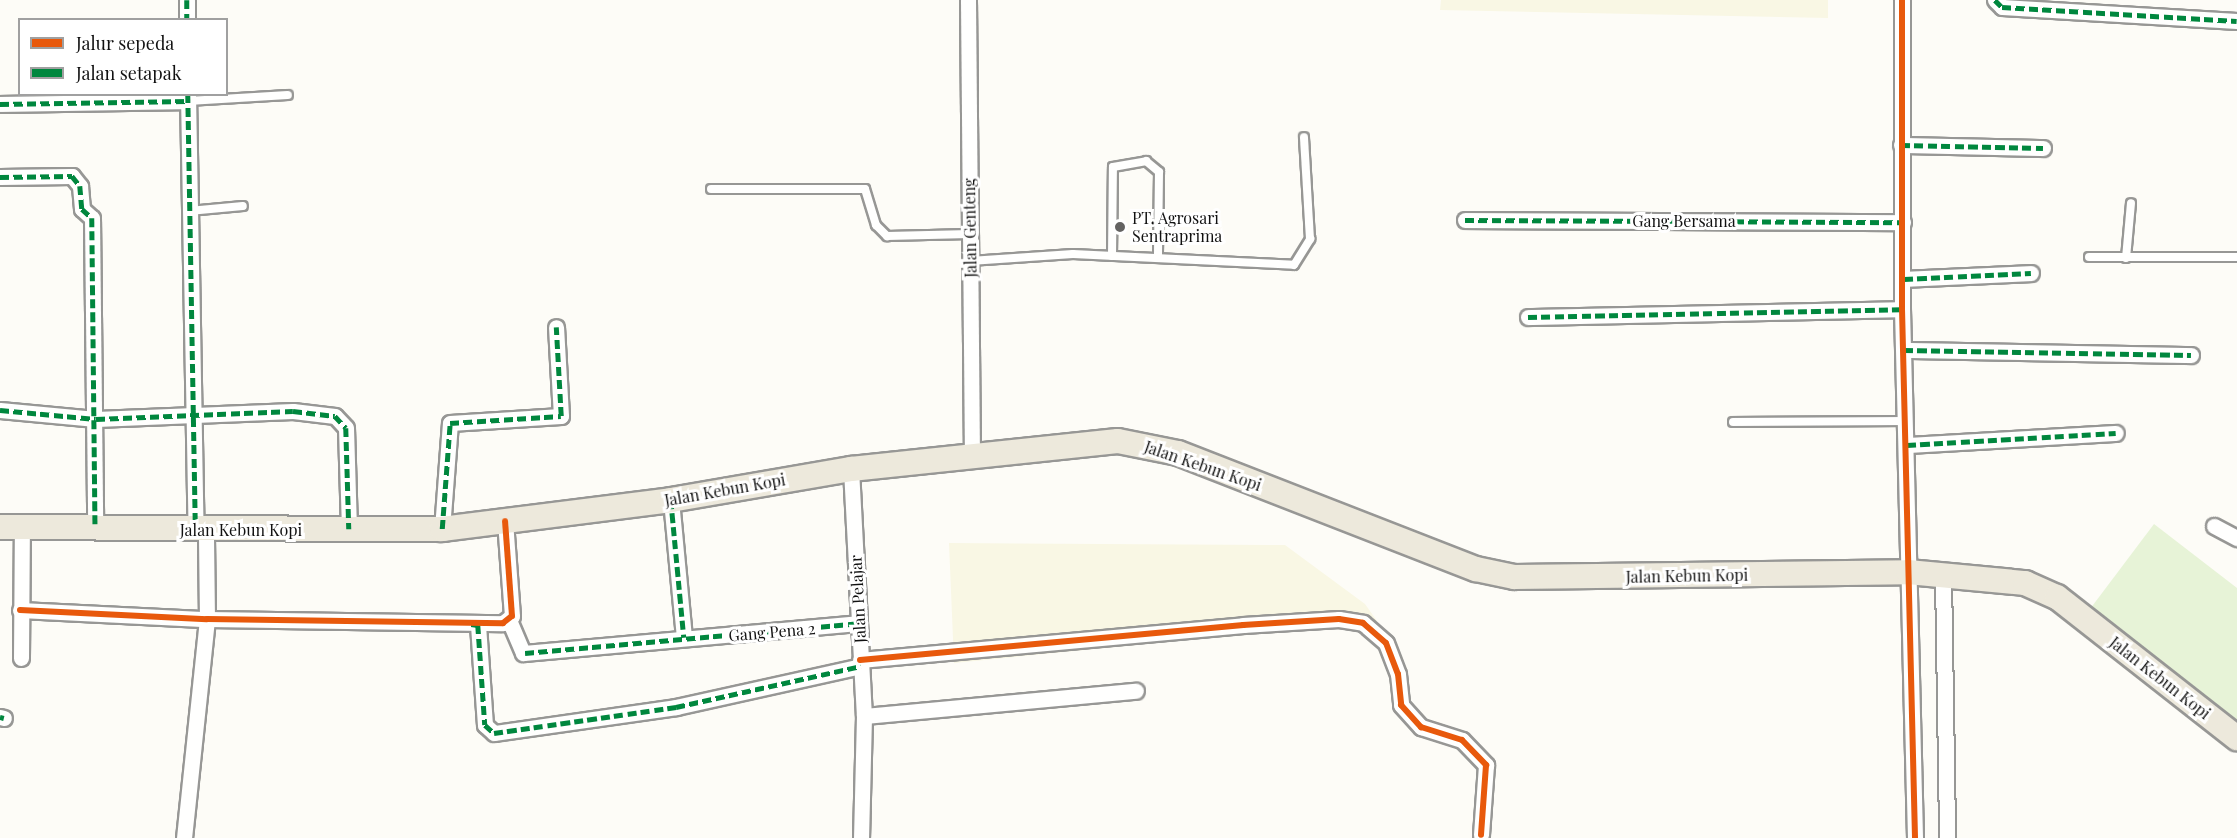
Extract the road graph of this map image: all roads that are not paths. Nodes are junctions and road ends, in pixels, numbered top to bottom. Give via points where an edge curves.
1 (187, 0) edge
2 (968, 0) edge
3 (1902, 0) edge
4 (1995, 0) edge
5 (187, 18) edge
6 (2237, 21) edge
7 (288, 96) dead end
8 (188, 98) edge
9 (0, 104) edge
10 (1304, 137) dead end
11 (1901, 145) junction
12 (2043, 148) dead end
13 (0, 177) edge
14 (711, 189) dead end
15 (2131, 203) dead end
16 (243, 206) dead end
17 (187, 211) junction
18 (1465, 220) dead end
19 (1903, 222) junction
20 (970, 234) junction
21 (1112, 256) junction
22 (2089, 257) dead end
23 (2237, 257) edge
24 (1158, 258) junction
25 (2126, 258) junction
26 (970, 261) junction
27 (2031, 273) dead end
28 (1904, 279) junction
29 (1902, 309) junction
30 (1528, 317) dead end
31 (556, 327) dead end
32 (1904, 350) junction
33 (2191, 355) dead end
34 (0, 410) edge
35 (96, 419) junction
36 (189, 419) junction
37 (1906, 421) junction
38 (1733, 422) dead end
39 (2116, 432) dead end
40 (1906, 444) junction
41 (972, 455) junction
42 (851, 469) junction
43 (671, 500) junction
44 (505, 521) junction
45 (2214, 526) dead end
46 (11, 527) edge
47 (95, 527) junction
48 (349, 529) junction
49 (442, 529) junction
50 (201, 531) junction
51 (2237, 538) edge
52 (1908, 572) junction
53 (1943, 575) junction
54 (20, 610) junction
55 (207, 620) junction
56 (509, 620) junction
57 (859, 623) junction
58 (478, 625) junction
59 (684, 637) junction
60 (21, 658) dead end
61 (861, 663) junction
62 (1136, 691) dead end
63 (864, 716) junction
64 (2237, 738) edge
65 (1481, 835) dead end
66 (184, 838) edge
67 (861, 838) edge
68 (1915, 838) edge
69 (1947, 838) edge

1 - 5 street
2 - 20 street, Jalan Genteng
3 - 11 street
4 - 6 street via 2002,7
7 - 8 lane
8 - 9 street
8 - 17 street
10 - 24 lane via 1310,239 1301,260 1272,264
11 - 12 street
11 - 19 street
13 - 35 street via 60,175 78,182 82,209 93,222
14 - 20 lane via 865,189 876,225 887,236
15 - 25 lane
16 - 17 lane
17 - 36 street
18 - 19 street, Gang Bersama
19 - 28 street
20 - 26 street, Jalan Genteng
21 - 24 lane
21 - 24 lane via 1113,167 1146,161 1160,172
21 - 26 lane
22 - 25 lane
23 - 25 lane
26 - 41 street, Jalan Genteng
27 - 28 street
28 - 29 street
29 - 30 street
29 - 32 street
31 - 49 street via 561,416 450,423
32 - 33 street
32 - 37 street
34 - 35 street
35 - 36 street
35 - 47 street
36 - 48 street via 293,411 342,420
36 - 50 street
37 - 38 lane
37 - 40 street
39 - 40 street
40 - 52 street
41 - 42 main road, Jalan Kebun Kopi
41 - 52 main road, Jalan Kebun Kopi via 1118,441 1149,444 1476,568 1514,577
42 - 43 main road, Jalan Kebun Kopi
42 - 57 street, Jalan Pelajar
43 - 44 main road, Jalan Kebun Kopi
43 - 59 street
44 - 49 main road, Jalan Kebun Kopi
44 - 56 street
45 - 51 street
46 - 47 main road, Jalan Kebun Kopi
46 - 54 street
47 - 50 main road, Jalan Kebun Kopi
48 - 49 main road, Jalan Kebun Kopi
48 - 50 main road, Jalan Kebun Kopi
50 - 55 street
52 - 53 main road, Jalan Kebun Kopi
52 - 68 street
53 - 64 main road, Jalan Kebun Kopi via 2025,583 2057,597
53 - 69 street
54 - 55 street
54 - 60 street
55 - 58 street via 391,618
55 - 66 street
56 - 58 street
56 - 59 street, Gang Pena 2 via 523,653
57 - 59 street, Gang Pena 2
57 - 61 street, Jalan Pelajar
58 - 61 street via 485,725 494,733 676,707
61 - 63 street, Jalan Pelajar
61 - 65 street via 1243,625 1339,619 1363,623 1386,643 1398,674 1401,705 1421,727 1462,740 1485,765
62 - 63 street
63 - 67 street, Jalan Pelajar

